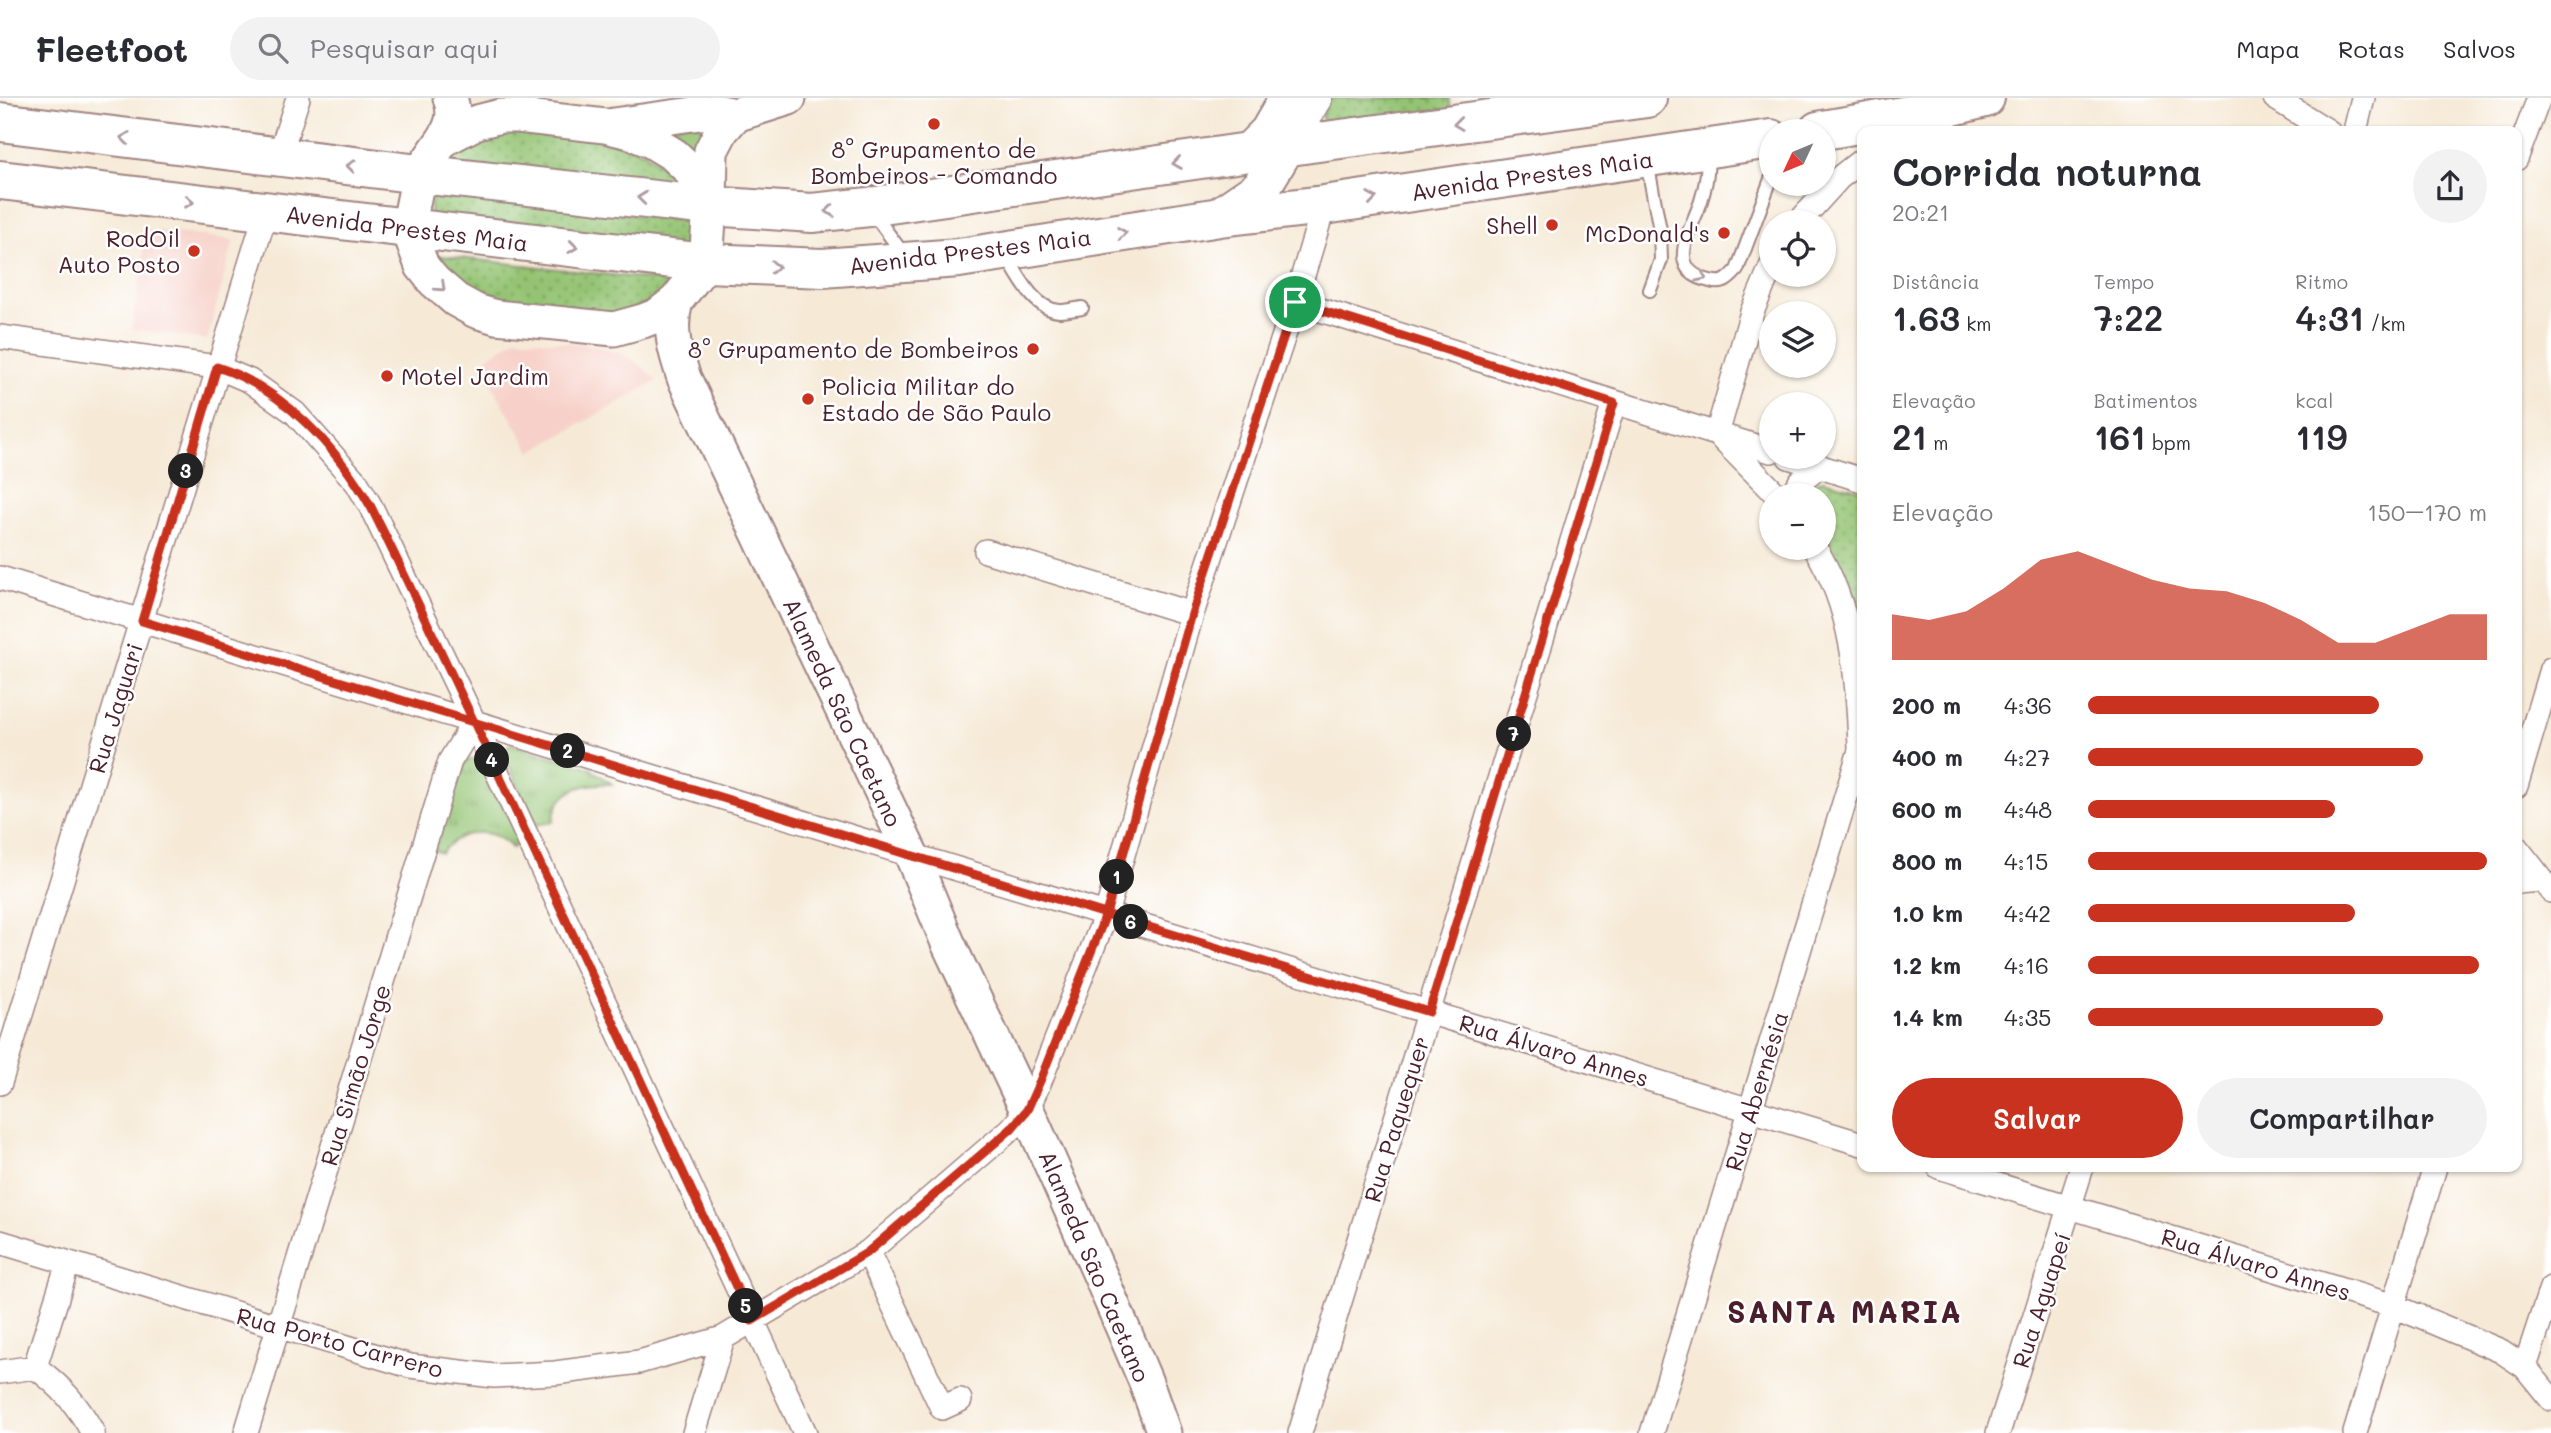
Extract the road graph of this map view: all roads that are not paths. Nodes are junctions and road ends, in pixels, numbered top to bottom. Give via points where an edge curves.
1 (298, 98) edge
2 (450, 98) edge
3 (480, 98) edge
4 (1286, 98) edge
5 (1315, 98) edge
6 (1647, 98) edge
7 (1985, 98) edge
8 (2275, 98) edge
9 (2304, 98) edge
10 (2362, 98) edge
11 (2539, 98) edge
12 (759, 104) edge
13 (675, 108) edge
14 (1505, 108) edge
15 (1932, 111) junction
16 (518, 116) junction
17 (0, 122) edge
18 (605, 126) junction
19 (1907, 126) edge
20 (2320, 126) edge
21 (2324, 126) edge
22 (2356, 126) edge
23 (1836, 128) edge
24 (443, 140) junction
25 (1759, 141) edge
26 (2522, 143) edge
27 (1286, 146) junction
28 (1707, 149) junction
29 (1245, 153) junction
30 (279, 157) junction
31 (1647, 158) junction
32 (1857, 164) edge
33 (419, 174) junction
34 (0, 180) edge
35 (1765, 196) edge
36 (1324, 205) junction
37 (710, 206) junction
38 (869, 207) junction
39 (1810, 210) edge
40 (266, 212) junction
41 (1220, 217) junction
42 (408, 228) junction
43 (1004, 252) junction
44 (910, 262) junction
45 (706, 263) junction
46 (1763, 287) edge
47 (1650, 290) dead end
48 (676, 301) junction
49 (1295, 302) junction
50 (1082, 308) dead end
51 (614, 329) junction
52 (0, 337) edge
53 (217, 367) junction
54 (684, 378) junction
55 (1614, 403) junction
56 (1717, 434) junction
57 (1759, 447) edge
58 (1817, 469) edge
59 (1826, 469) edge
60 (1857, 478) edge
61 (1765, 483) edge
62 (1799, 483) edge
63 (986, 551) dead end
64 (1821, 560) edge
65 (0, 578) edge
66 (1192, 614) junction
67 (142, 621) junction
68 (2551, 669) edge
69 (1857, 687) edge
70 (474, 722) junction
71 (2525, 731) edge
72 (2522, 749) edge
73 (1857, 759) edge
74 (2522, 855) edge
75 (912, 856) junction
76 (2522, 883) edge
77 (2547, 886) edge
78 (1106, 914) junction
79 (1429, 1012) junction
80 (0, 1083) edge
81 (1027, 1110) junction
82 (1751, 1110) junction
83 (1857, 1142) edge
84 (1955, 1172) edge
85 (2080, 1172) edge
86 (2434, 1172) edge
87 (2070, 1207) junction
88 (0, 1242) edge
89 (868, 1252) junction
90 (68, 1263) junction
91 (2551, 1288) edge
92 (2394, 1306) junction
93 (752, 1321) junction
94 (279, 1327) junction
95 (723, 1338) junction
96 (35, 1367) junction
97 (2525, 1367) junction
98 (0, 1372) edge
99 (2551, 1399) edge
100 (960, 1400) dead end
101 (93, 1433) edge
102 (246, 1433) edge
103 (694, 1433) edge
104 (805, 1433) edge
105 (1164, 1433) edge
106 (1300, 1433) edge
107 (1652, 1433) edge
108 (1998, 1433) edge
109 (2355, 1433) edge

1 - 30 street
2 - 24 main road via 453,117
3 - 16 main road
4 - 29 main road via 1266,131
5 - 27 main road
6 - 14 highway
7 - 15 highway
8 - 20 street
9 - 21 street
10 - 22 street
11 - 26 street
12 - 13 main road via 715,111
12 - 37 main road via 722,130 711,151
13 - 18 main road
14 -> 27 highway
15 - 19 street
15 - 23 highway
16 - 18 main road
16 - 24 main road via 489,118
30 -> 17 highway
18 - 37 main road via 630,132 674,155 690,170
24 - 33 main road
25 - 28 highway, Avenida Prestes Maia
27 - 29 highway
27 - 41 highway via 1260,189
28 - 31 highway, Avenida Prestes Maia
28 -> 35 lane via 1705,188 1683,247 1689,271 1719,284 1728,281 1737,270
29 -> 38 highway
33 -> 30 highway
36 -> 31 highway, Avenida Prestes Maia
31 - 47 lane via 1661,260
32 - 39 street
37 -> 33 highway
33 - 42 main road
34 -> 40 highway, Avenida Prestes Maia
36 - 41 highway, Avenida Prestes Maia
36 - 49 street, Rua Porto Carrero
38 -> 37 highway via 812,213
37 - 45 main road
38 - 44 lane
40 - 42 highway, Avenida Prestes Maia
40 - 53 street, Rua Jaguari
43 -> 41 highway, Avenida Prestes Maia
42 -> 45 highway, Avenida Prestes Maia
42 -> 51 main road via 422,266 434,281 476,311
43 - 44 highway, Avenida Prestes Maia
43 - 50 lane via 1035,298 1048,308
45 -> 44 highway, Avenida Prestes Maia via 822,268
45 - 48 main road
46 - 56 street
48 - 51 main road via 658,315
48 - 54 main road, Alameda São Caetano via 671,334
49 - 55 street
49 - 66 street, Rua Porto Carrero
51 - 54 main road, Alameda São Caetano via 649,342
52 - 53 street
53 - 67 street, Rua Jaguari
53 - 70 street via 250,381 295,413 357,483
54 - 75 main road, Alameda São Caetano
55 - 56 street
55 - 79 street, Rua Paquequer
56 - 57 street
56 - 61 street
58 - 62 street
59 - 60 street
63 - 66 street
64 - 69 street, Rua Abernésia via 1850,639
65 - 67 street, Rua Álvaro Annes
66 - 78 street, Rua Porto Carrero
67 - 70 street, Rua Álvaro Annes
67 - 80 street, Rua Jaguari
68 - 71 street
70 - 75 street, Rua Álvaro Annes
70 - 93 street
70 - 94 street, Rua Simão Jorge via 450,761
71 - 72 street
73 - 82 street, Rua Abernésia
74 - 77 street
75 - 78 street, Rua Álvaro Annes
75 - 81 main road, Alameda São Caetano
76 - 77 street
78 - 79 street, Rua Álvaro Annes
78 - 81 street, Rua Porto Carrero
79 - 82 street, Rua Álvaro Annes
79 - 106 street, Rua Paquequer
81 - 89 street, Rua Porto Carrero via 1011,1129
81 - 105 main road, Alameda São Caetano
82 - 83 street, Rua Álvaro Annes
82 - 107 street, Rua Abernésia
84 - 87 street, Rua Álvaro Annes
85 - 87 street, Rua Aguapeí
86 - 92 street
87 - 92 street, Rua Álvaro Annes
87 - 108 street, Rua Aguapeí
88 - 90 street, Rua Porto Carrero
89 - 93 street, Rua Porto Carrero
89 - 100 street via 942,1408
90 - 94 street, Rua Porto Carrero
90 - 96 street
91 - 97 street
92 - 97 street, Rua Álvaro Annes via 2471,1337
92 - 109 street
93 - 95 street, Rua Porto Carrero
93 - 104 street
94 - 95 street, Rua Porto Carrero via 410,1366 494,1376 639,1362
94 - 102 street, Rua Simão Jorge
95 - 103 street
96 - 98 street
96 - 101 street via 80,1409
97 - 99 street, Rua Álvaro Annes

